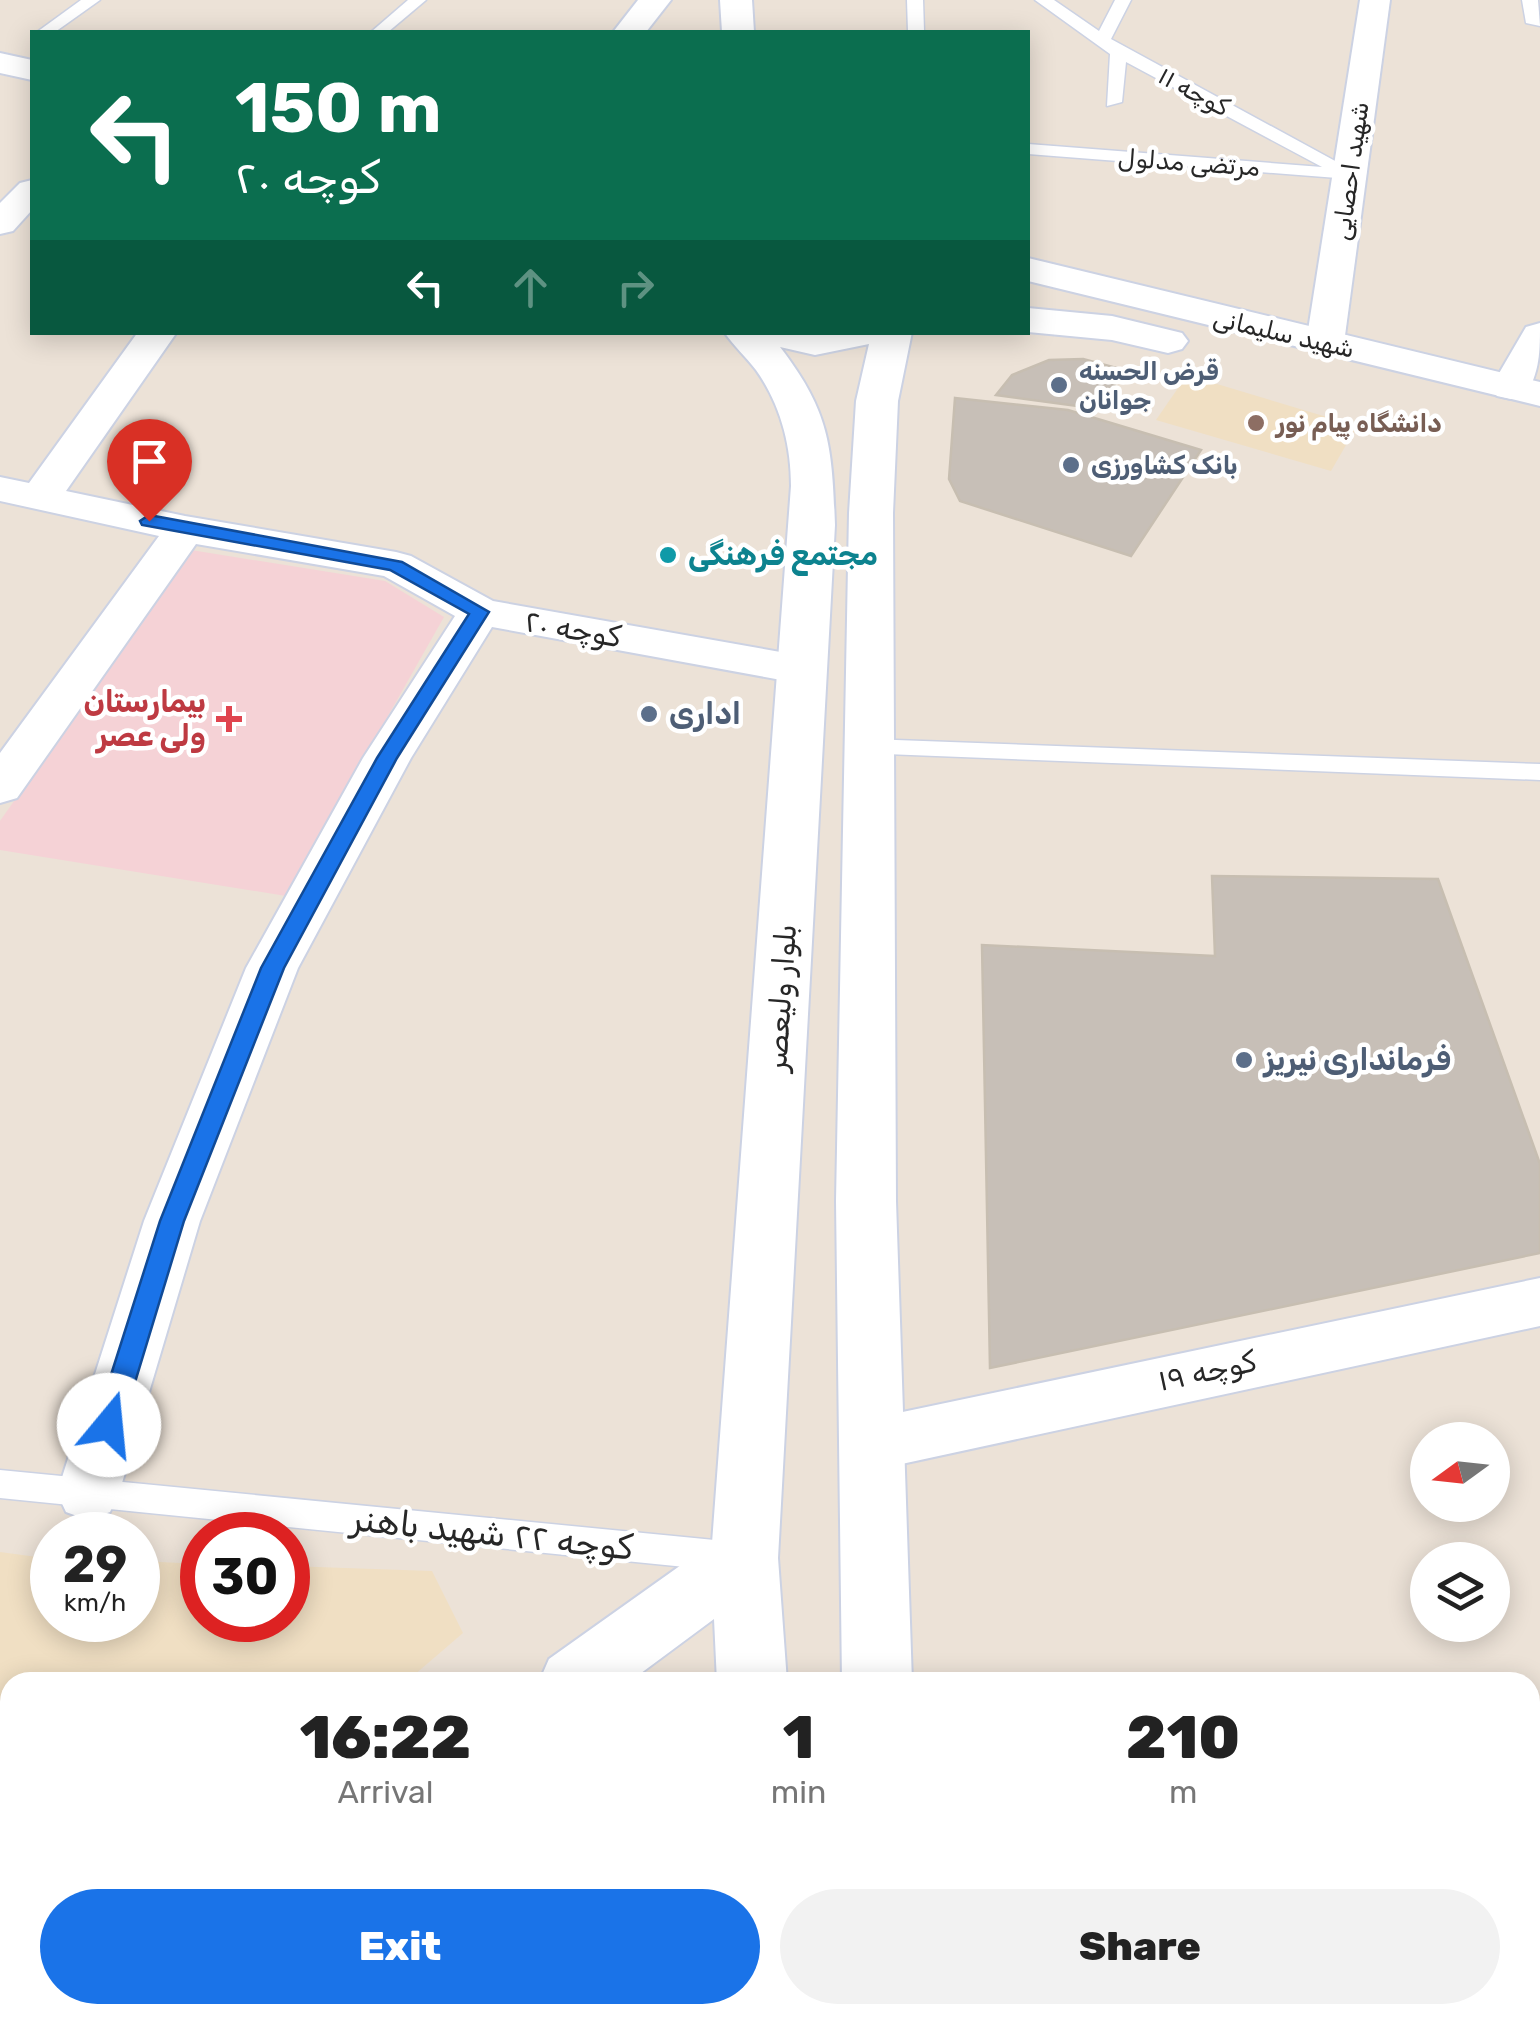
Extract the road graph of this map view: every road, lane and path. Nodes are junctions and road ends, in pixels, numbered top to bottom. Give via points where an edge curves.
1 (92, 0) edge
2 (418, 0) edge
3 (655, 0) edge
4 (736, 0) edge
5 (915, 0) edge
6 (1043, 0) edge
7 (1124, 0) edge
8 (1375, 0) edge
9 (1530, 0) edge
10 (1534, 24) dead end
11 (50, 30) edge
12 (382, 30) edge
13 (631, 30) edge
14 (738, 30) edge
15 (916, 30) edge
16 (1104, 38) junction
17 (29, 45) edge
18 (1119, 52) junction
19 (0, 62) edge
20 (1113, 102) dead end
21 (1030, 149) edge
22 (1350, 174) junction
23 (30, 192) edge
24 (0, 224) edge
25 (1030, 270) edge
26 (1030, 320) edge
27 (155, 335) edge
28 (747, 335) edge
29 (781, 335) edge
30 (855, 335) edge
31 (891, 335) edge
32 (1540, 335) edge
33 (1326, 343) junction
34 (1526, 390) edge
35 (1540, 432) edge
36 (20, 493) edge
37 (185, 529) junction
38 (480, 612) junction
39 (803, 670) junction
40 (868, 747) junction
41 (1540, 772) edge
42 (0, 787) edge
43 (1540, 1302) edge
44 (874, 1444) junction
45 (0, 1484) edge
46 (88, 1493) junction
47 (744, 1558) junction
48 (588, 1672) edge
49 (751, 1672) edge
50 (877, 1672) edge

1 - 11 lane
2 - 12 lane
3 - 13 main road
4 - 14 main road
5 - 15 lane
6 - 16 lane, کوچه ۱۱
7 - 16 lane
8 - 22 street, شهید احصایی
9 - 10 lane
16 - 18 lane, کوچه ۱۱
17 - 19 main road
18 - 20 lane
18 - 22 lane, کوچه ۱۱
21 - 22 lane, مرتضی مدلول
22 - 33 street, شهید احصایی
23 - 24 street
25 - 33 main road, شهید سلیمانی
26 - 35 main road, شهید سلیمانی via 1112,328
27 - 36 street
28 - 39 main road, بلوار ولیعصر via 769,356 810,446 813,526
29 - 30 main road via 815,342
31 - 40 main road via 878,400 872,495
32 - 34 main road
33 - 34 main road, شهید سلیمانی
36 - 37 street, کوچه ۲۰
37 - 38 street, کوچه ۲۰ via 396,566
37 - 42 street
38 - 39 street, کوچه ۲۰
38 - 46 street via 387,758 272,968 172,1221
39 - 47 main road, بلوار ولیعصر
40 - 41 lane
40 - 44 main road via 866,1201
43 - 44 street, کوچه ۱۹
44 - 50 main road
45 - 46 lane, کوچه ۲۲ شهید باهنر
46 - 47 lane, کوچه ۲۲ شهید باهنر
47 - 48 main road
47 - 49 main road, بلوار ولیعصر

